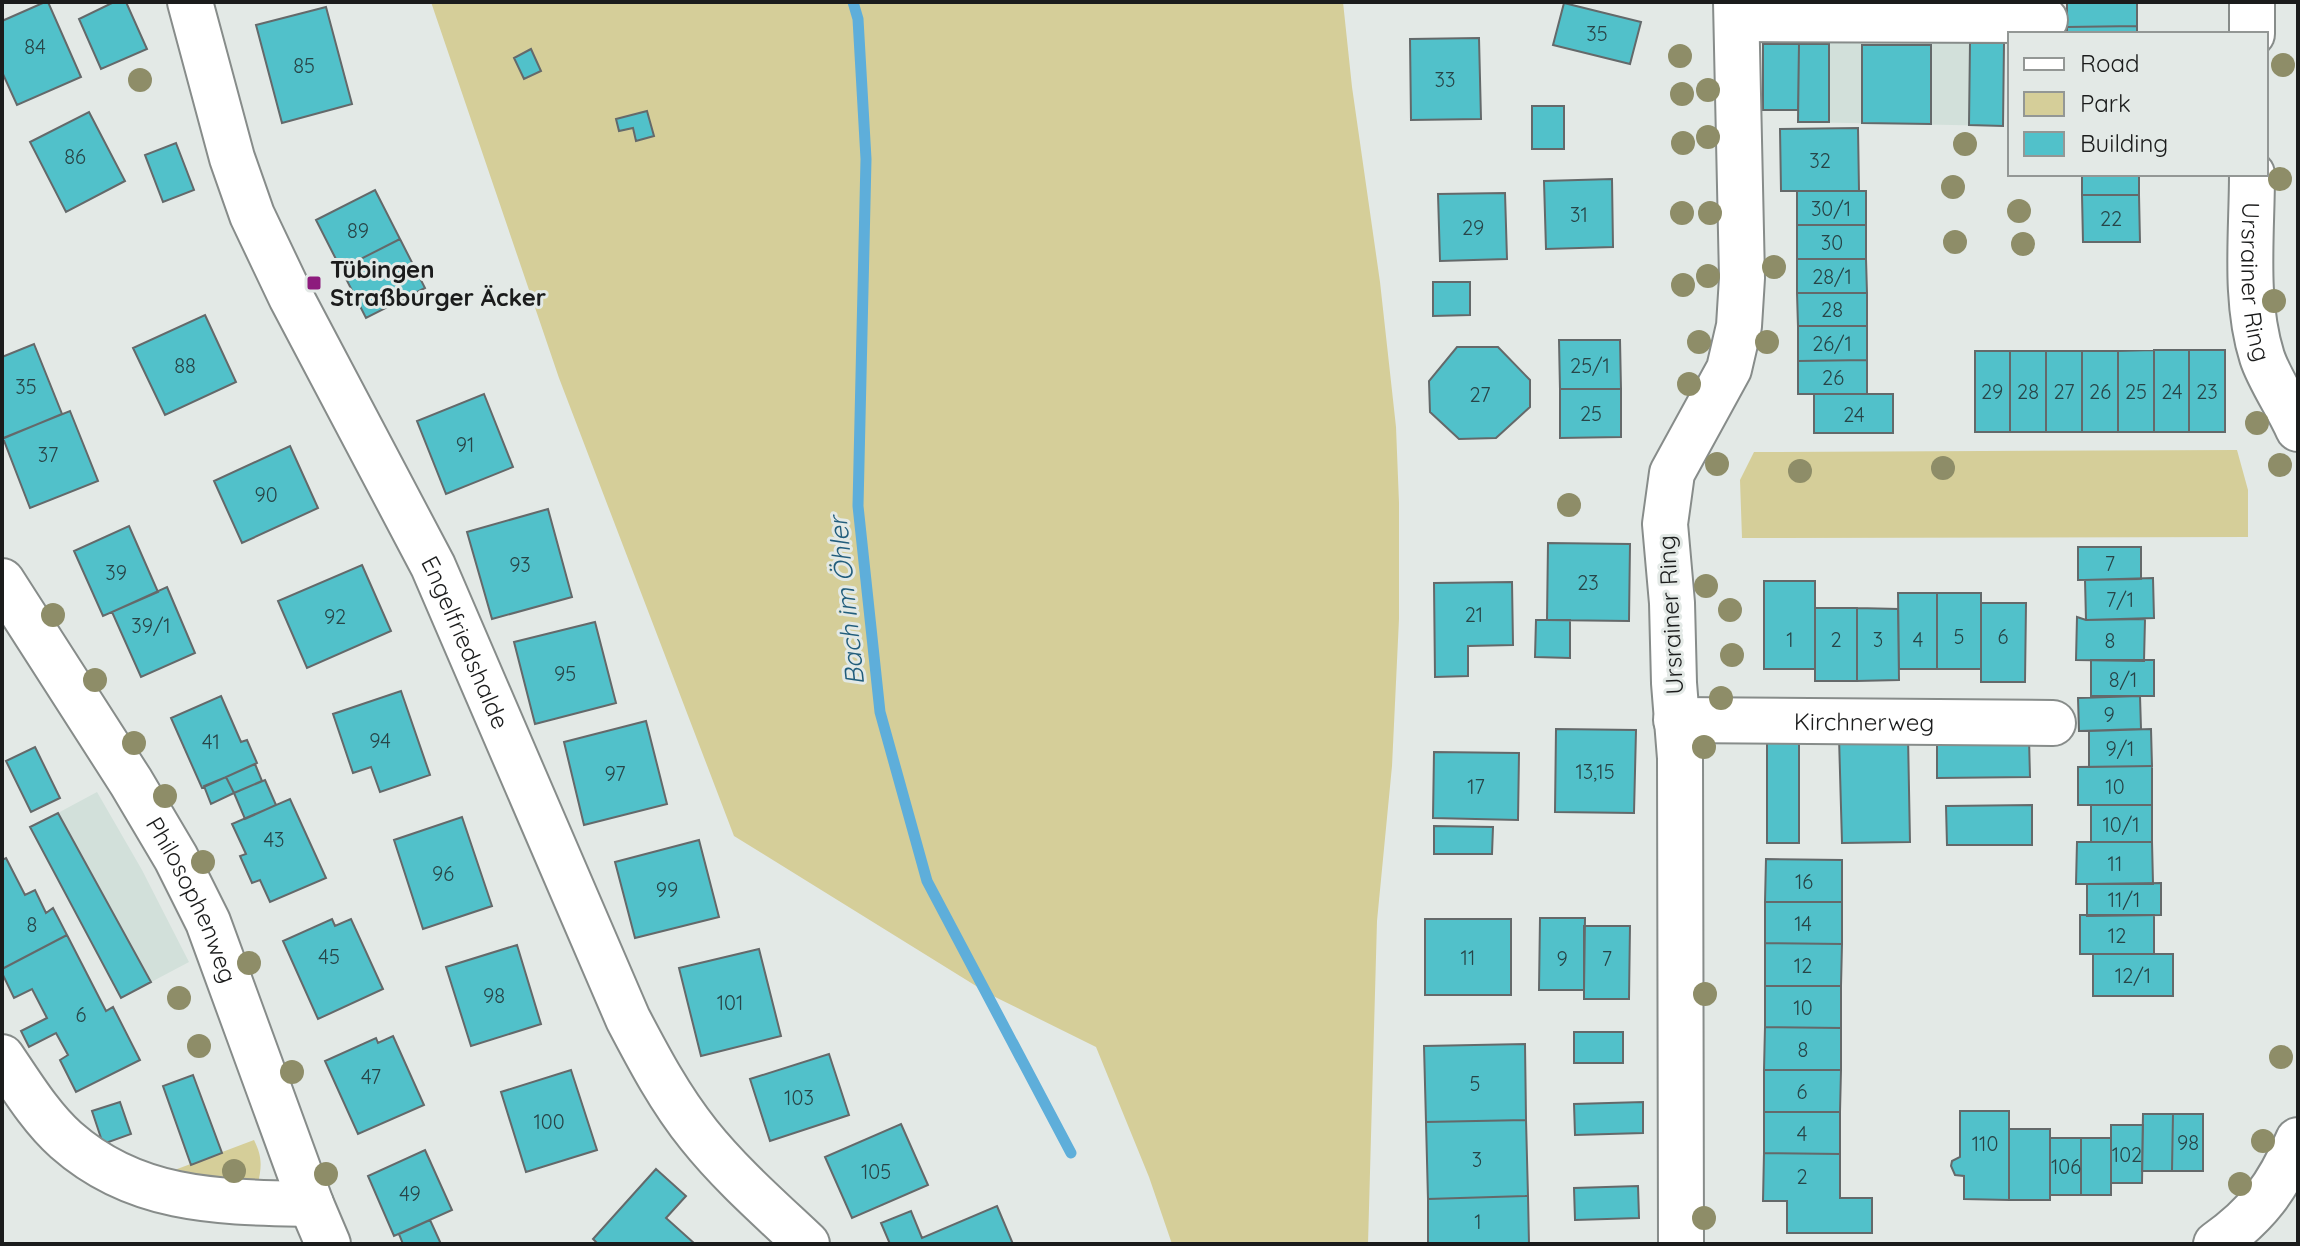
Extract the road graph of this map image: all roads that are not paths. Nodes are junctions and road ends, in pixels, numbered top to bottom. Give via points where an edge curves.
1 (190, 2) edge
2 (2252, 2) edge
3 (1736, 11) edge
4 (2045, 20) dead end
5 (2252, 32) edge
6 (2252, 176) edge
7 (2287, 377) edge
8 (2298, 429) edge
9 (2, 581) edge
10 (1676, 720) junction
11 (2053, 723) dead end
12 (2, 1057) edge
13 (2298, 1140) edge
14 (311, 1204) junction
15 (328, 1244) edge
16 (807, 1244) edge
17 (1681, 1244) edge
18 (2216, 1244) edge

1 - 16 street, Engelfriedshalde via 252,215 433,566 628,1019 659,1078 699,1135
2 - 5 street
3 - 4 street
3 - 10 street, Ursrainer Ring via 1741,315 1729,369 1672,473 1665,524
6 - 7 street, Ursrainer Ring via 2253,311 2263,362
7 - 8 street, Ursrainer Ring
9 - 14 street, Philosophenweg via 131,782 208,922
10 - 11 street, Kirchnerweg
10 - 17 street, Ursrainer Ring
12 - 14 street via 65,1140 152,1190 206,1200
13 - 18 street via 2262,1206
14 - 15 street, Philosophenweg

